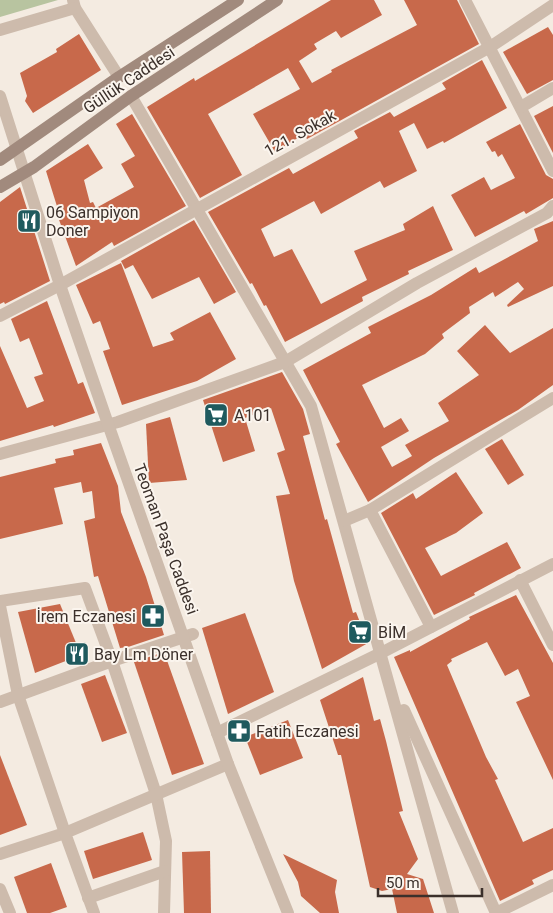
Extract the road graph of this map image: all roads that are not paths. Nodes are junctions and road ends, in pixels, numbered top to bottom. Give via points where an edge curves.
1 (238, 0) edge
2 (277, 0) edge
3 (465, 0) edge
4 (74, 4) edge
5 (553, 6) edge
6 (0, 30) edge
7 (490, 46) junction
8 (119, 77) junction
9 (553, 88) edge
10 (0, 96) edge
11 (131, 96) junction
12 (521, 107) junction
13 (18, 148) junction
14 (0, 160) edge
15 (553, 171) edge
16 (26, 172) junction
17 (0, 187) edge
18 (553, 206) edge
19 (196, 209) junction
20 (60, 285) junction
21 (0, 316) edge
22 (285, 362) junction
23 (553, 398) edge
24 (108, 424) junction
25 (0, 454) edge
26 (370, 510) junction
27 (344, 521) junction
28 (553, 564) edge
29 (520, 580) junction
30 (0, 601) edge
31 (0, 606) edge
32 (431, 627) junction
33 (188, 636) junction
34 (553, 645) edge
35 (382, 653) junction
36 (112, 661) junction
37 (386, 669) junction
38 (18, 695) junction
39 (0, 702) edge
40 (217, 733) junction
41 (228, 764) junction
42 (156, 794) junction
43 (65, 833) junction
44 (0, 854) edge
45 (165, 871) junction
46 (553, 885) edge
47 (0, 889) edge
48 (88, 898) junction
49 (10, 913) edge
50 (94, 913) edge
51 (164, 913) edge
52 (288, 913) edge
53 (452, 913) edge
54 (496, 913) edge

1 - 8 main road, Güllük Caddesi
2 - 11 main road, Güllük Caddesi
3 - 7 street
4 - 6 street
4 - 8 street
5 - 7 street, 121. Sokak
7 - 12 street
7 - 19 street, 121. Sokak
8 - 13 main road, Güllük Caddesi
9 - 12 street
10 - 13 street, Teoman Paşa Caddesi
11 - 16 main road, Güllük Caddesi
11 - 19 street
12 - 15 street
13 - 14 main road, Güllük Caddesi
13 - 16 street, Teoman Paşa Caddesi
16 - 17 main road, Güllük Caddesi
16 - 20 street, Teoman Paşa Caddesi
18 - 22 street via 547,213 417,283
19 - 20 street, 121. Sokak
19 - 22 street
20 - 21 street, 121. Sokak
20 - 24 street, Teoman Paşa Caddesi
22 - 24 street
22 - 27 street via 311,406
23 - 26 street
24 - 25 street
24 - 33 street, Teoman Paşa Caddesi
26 - 27 street
26 - 32 street
27 - 35 street
28 - 29 street
29 - 32 street
29 - 34 street
30 - 36 street via 85,588
31 - 38 street
32 - 35 street
33 - 36 street
33 - 40 street, Teoman Paşa Caddesi
35 - 37 street
35 - 40 street
36 - 38 street
36 - 42 street
37 - 53 street
37 - 54 street
38 - 39 street
38 - 43 street
40 - 41 street, Teoman Paşa Caddesi
41 - 42 street
41 - 52 street, Teoman Paşa Caddesi
42 - 43 street
42 - 45 street via 166,841
43 - 44 street
43 - 48 street
45 - 48 street
45 - 51 street
46 - 54 street
47 - 49 street
48 - 50 street

